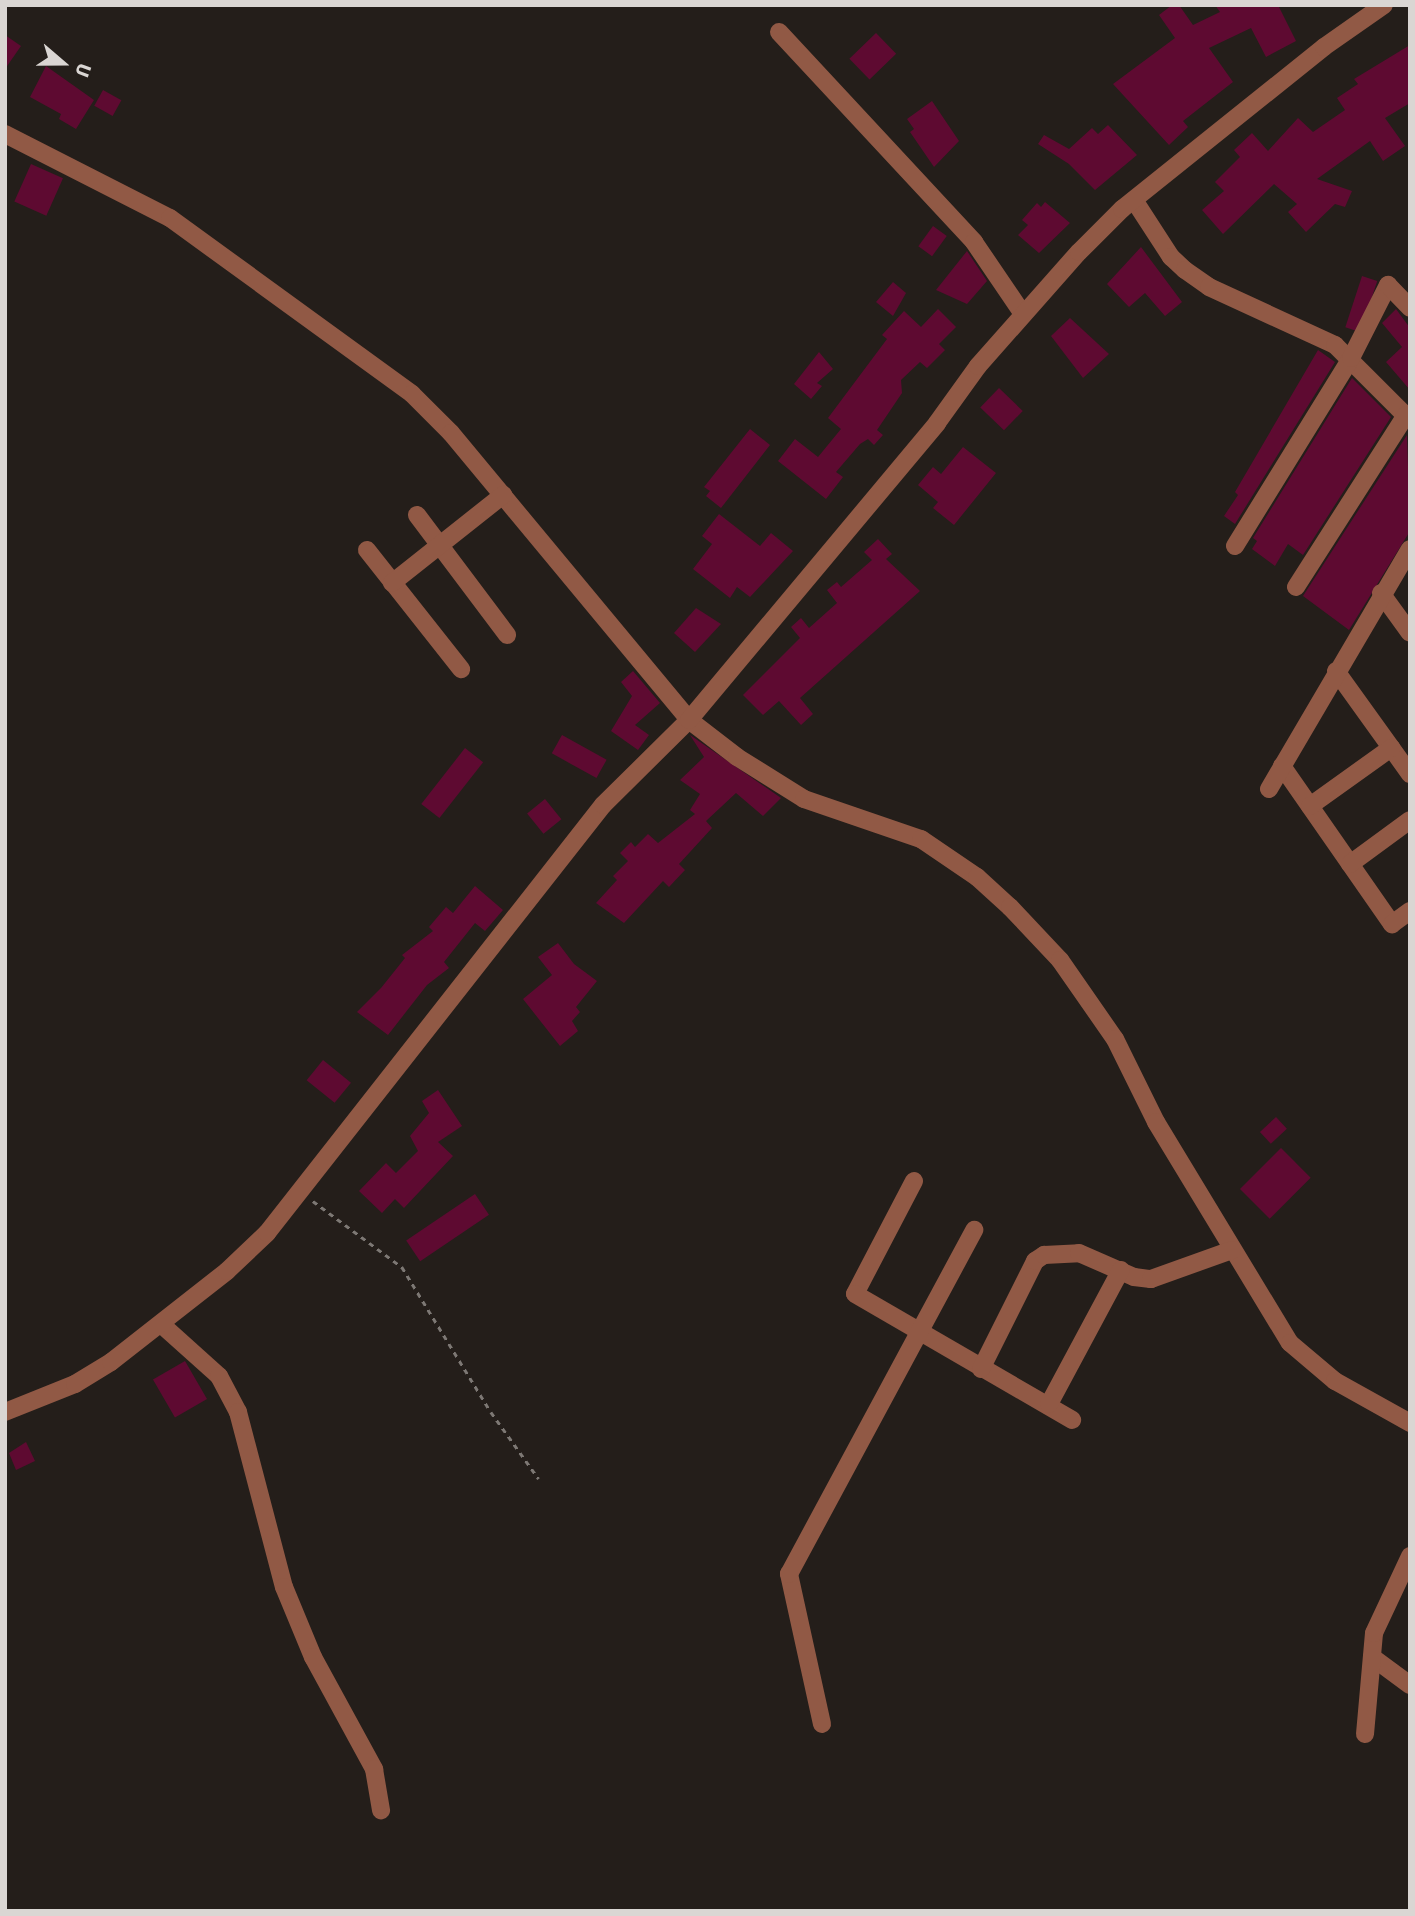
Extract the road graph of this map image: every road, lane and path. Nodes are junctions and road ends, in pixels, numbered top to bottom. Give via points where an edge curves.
1 (1384, 5) edge
2 (779, 32) dead end
3 (5, 134) edge
4 (1134, 200) junction
5 (1410, 308) edge
6 (1023, 314) junction
7 (1350, 358) junction
8 (1408, 418) edge
9 (502, 495) junction
10 (417, 515) dead end
11 (440, 545) junction
12 (1235, 546) dead end
13 (1410, 549) edge
14 (367, 550) dead end
15 (392, 583) junction
16 (1297, 587) dead end
17 (1381, 593) junction
18 (1410, 633) edge
19 (507, 635) dead end
20 (461, 669) dead end
21 (1336, 671) junction
22 (689, 720) junction
23 (1391, 748) junction
24 (1282, 766) junction
25 (1410, 774) edge
26 (1269, 789) dead end
27 (1310, 806) junction
28 (1410, 820) edge
29 (1350, 864) junction
30 (1410, 911) edge
31 (914, 1181) dead end
32 (302, 1193) junction
33 (974, 1230) dead end
34 (1232, 1250) junction
35 (1121, 1270) junction
36 (161, 1324) junction
37 (921, 1333) junction
38 (981, 1369) junction
39 (1049, 1404) junction
40 (5, 1412) edge
41 (1072, 1420) dead end
42 (1410, 1423) edge
43 (539, 1479) dead end
44 (1410, 1556) edge
45 (1372, 1657) junction
46 (1410, 1685) edge
47 (822, 1724) dead end
48 (1365, 1734) dead end
49 (382, 1810) dead end

1 - 4 street via 1324,47
2 - 6 street via 975,242
3 - 9 street via 170,218 277,294 412,394
4 - 6 street
4 - 7 street via 1171,257 1185,270 1209,287 1310,331
5 - 7 street via 1388,285
6 - 22 street
7 - 8 street
7 - 12 street
8 - 16 street
9 - 11 street
9 - 22 street
10 - 11 street
11 - 15 street
11 - 19 street
13 - 17 street
14 - 15 street
15 - 20 street
17 - 18 street
17 - 21 street
21 - 23 street
21 - 24 street
22 - 32 street via 603,805
22 - 34 street via 757,772 804,799 921,839 939,850 977,877 1040,935 1115,1039 1156,1122
23 - 25 street
23 - 27 street
24 - 26 street
24 - 27 street
27 - 29 street
28 - 29 street
29 - 30 street via 1392,924
31 - 37 street via 855,1294
32 - 36 street via 227,1272
32 - 43 path via 402,1267 491,1412
33 - 37 street
34 - 35 street via 1151,1279
34 - 42 street via 1269,1315 1304,1358
35 - 38 street via 1079,1253 1044,1255 1035,1261
35 - 39 street
36 - 40 street via 75,1384
36 - 49 street via 219,1376 238,1412 284,1587 313,1657 374,1769
37 - 38 street
37 - 47 street via 789,1574
38 - 39 street
39 - 41 street
44 - 45 street via 1374,1633
45 - 46 street
45 - 48 street

